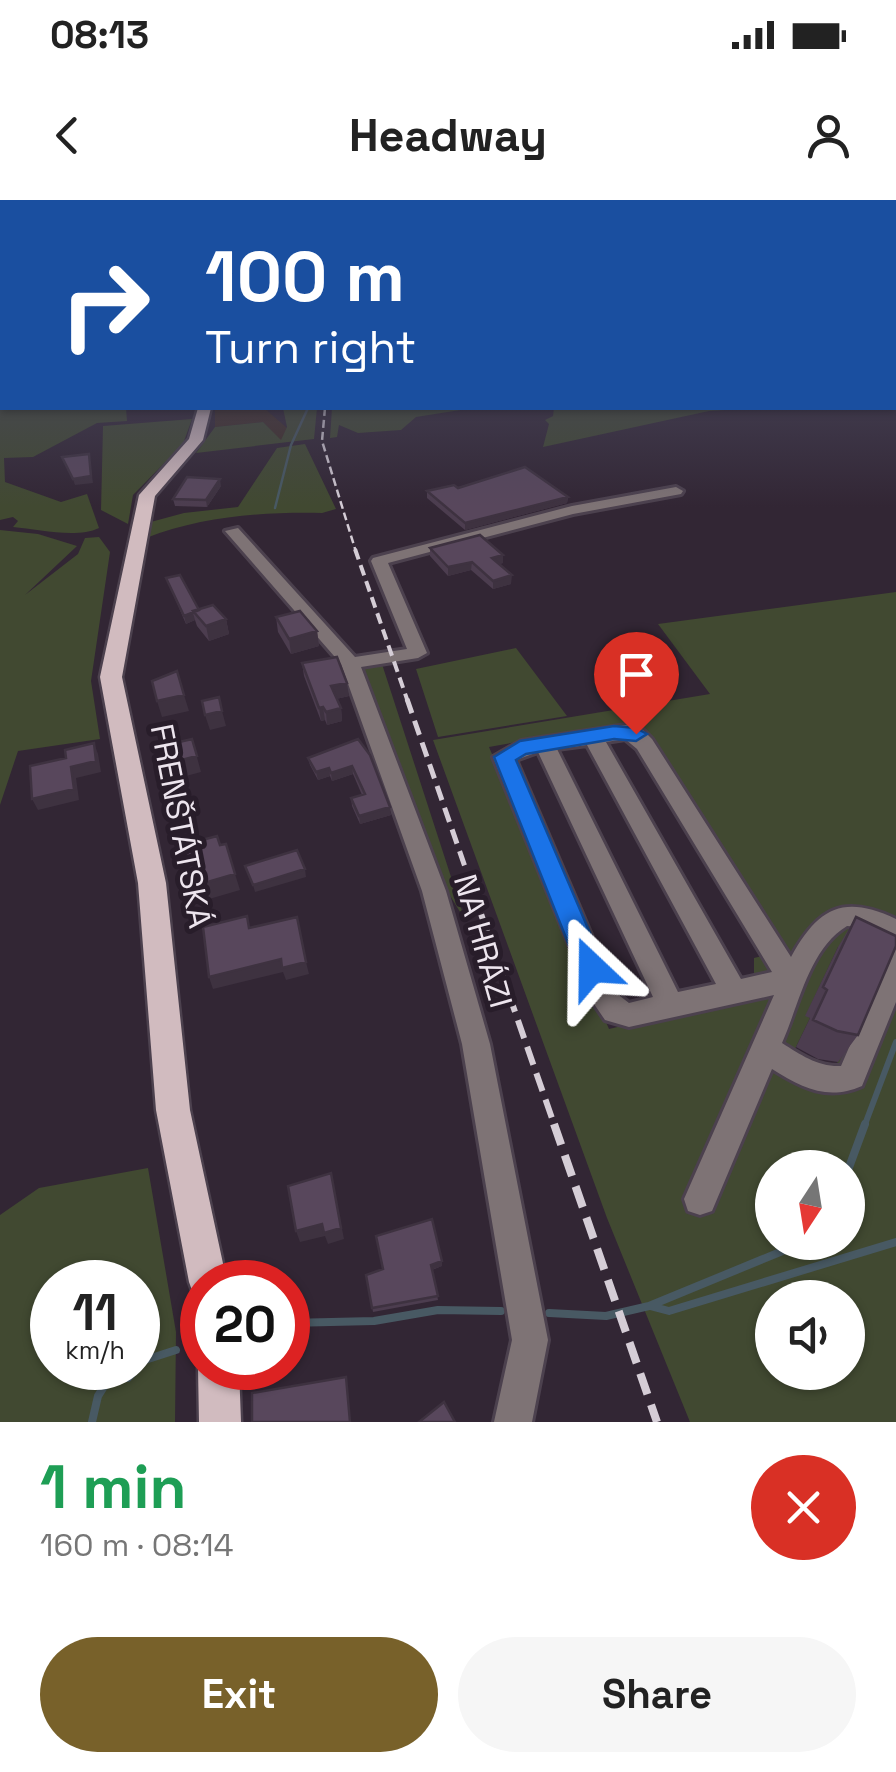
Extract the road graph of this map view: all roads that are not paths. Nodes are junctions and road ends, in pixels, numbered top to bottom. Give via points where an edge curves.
1 (204, 410) edge
2 (676, 491) dead end
3 (232, 531) dead end
4 (350, 664) junction
5 (592, 736) junction
6 (544, 744) junction
7 (894, 930) edge
8 (791, 980) junction
9 (734, 992) junction
10 (671, 1006) junction
11 (766, 1049) junction
12 (700, 1199) dead end
13 (204, 1260) edge
14 (219, 1390) edge
15 (220, 1422) edge
16 (513, 1422) edge

1 - 13 main road, FRENŠTÁTSKÁ via 196,440 146,495 111,687 152,883 174,1110
2 - 4 street via 572,510 378,561 418,653
3 - 4 street, NA HRÁZI
4 - 16 street, NA HRÁZI via 434,891 476,1044 530,1340
5 - 6 street
5 - 8 street via 626,732 645,744
5 - 9 street
6 - 10 street
6 - 10 street via 511,751 506,766 606,1001 629,1015
7 - 8 street via 861,916 840,917
7 - 11 street via 889,937 895,971 852,1076 823,1080
8 - 9 street
8 - 11 street
9 - 10 street
11 - 12 street
14 - 15 main road

